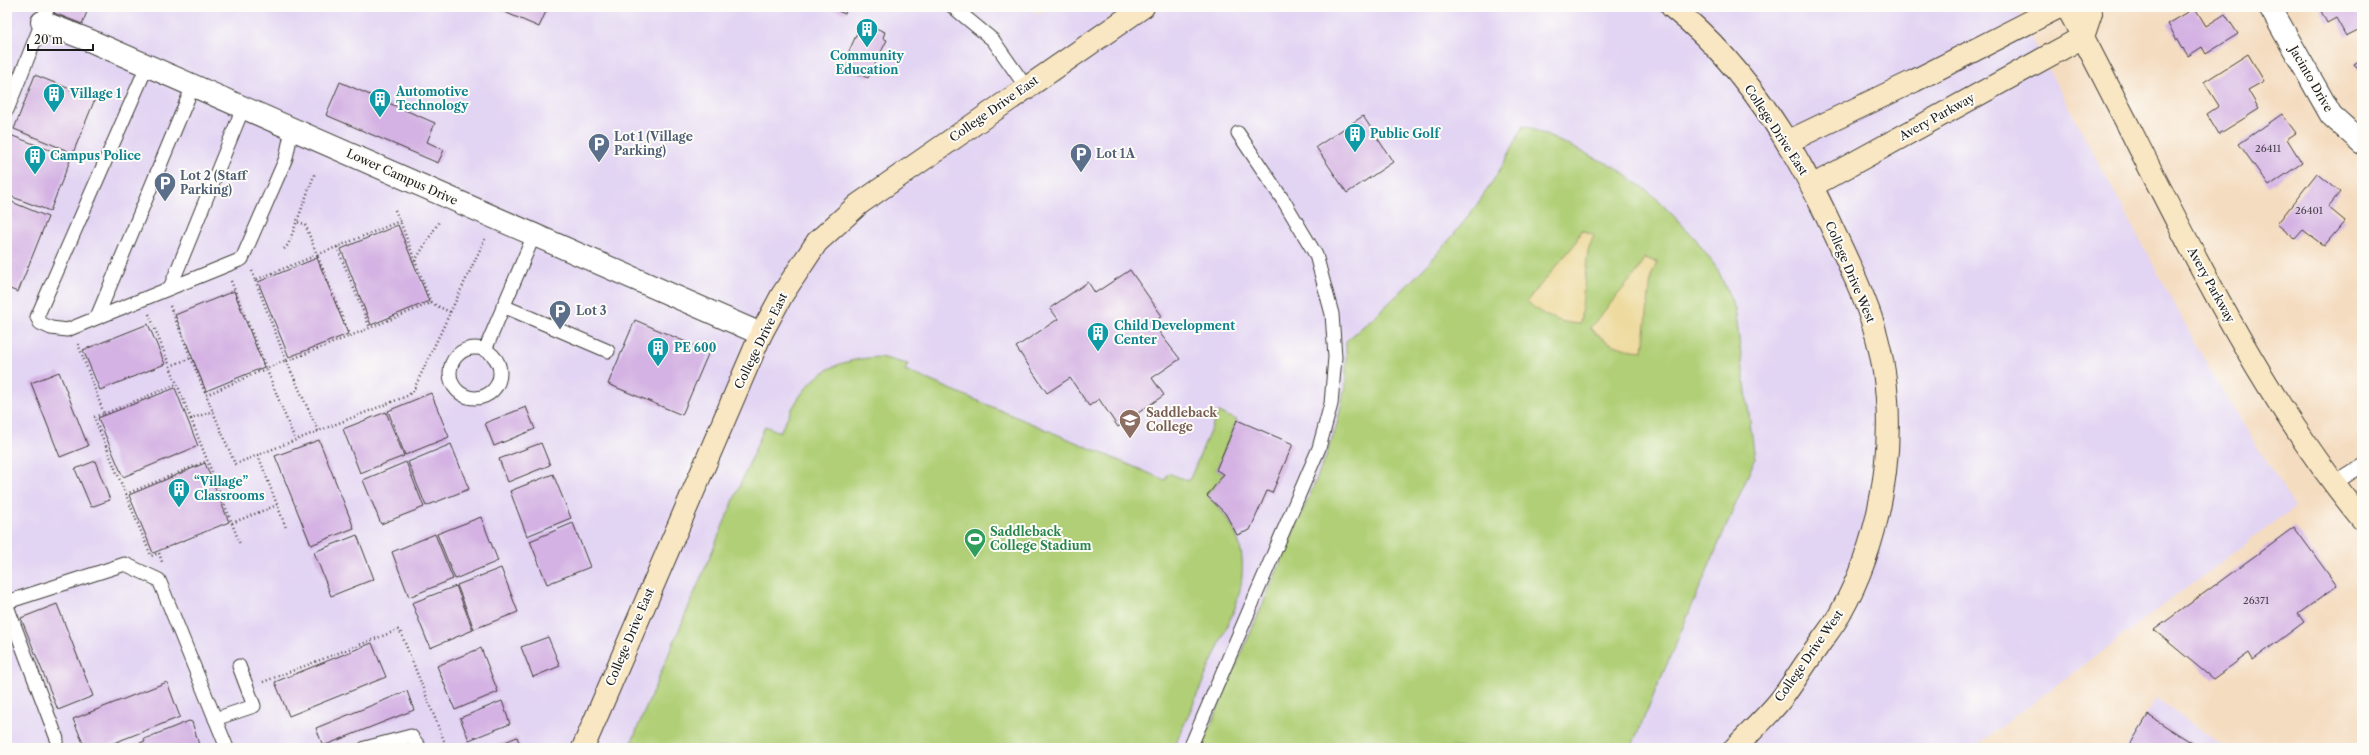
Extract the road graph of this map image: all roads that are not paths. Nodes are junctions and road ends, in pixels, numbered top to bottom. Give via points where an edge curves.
1 (953, 7) edge
2 (1143, 7) edge
3 (1672, 7) edge
4 (2059, 7) edge
5 (2067, 7) edge
6 (2270, 7) edge
7 (2089, 9) edge
8 (45, 14) edge
9 (2083, 37) junction
10 (147, 66) junction
11 (193, 86) junction
12 (1026, 87) junction
13 (243, 108) junction
14 (7, 110) edge
15 (292, 129) junction
16 (1238, 133) dead end
17 (1787, 142) junction
18 (2362, 144) edge
19 (1812, 186) junction
20 (534, 235) junction
21 (170, 288) junction
22 (503, 306) junction
23 (97, 318) junction
24 (761, 334) junction
25 (485, 350) dead end
26 (608, 351) dead end
27 (2362, 466) edge
28 (2335, 483) junction
29 (2362, 519) edge
30 (7, 602) edge
31 (7, 606) edge
32 (239, 666) dead end
33 (215, 720) junction
34 (57, 739) dead end
35 (227, 748) edge
36 (365, 748) edge
37 (420, 748) edge
38 (583, 748) edge
39 (1190, 748) edge
40 (1735, 748) edge

1 - 12 lane via 994,40
2 - 12 street, College Drive East
3 - 17 street, College Drive East via 1718,51 1753,91
4 - 17 street
5 - 9 street, Avery Parkway
6 - 18 street, Jacinto Drive via 2332,115
7 - 9 street
8 - 10 street, Lower Campus Drive
8 - 14 lane
9 - 19 street, Avery Parkway
9 - 28 street, Avery Parkway via 2180,229 2238,335 2295,427
10 - 11 street, Lower Campus Drive
10 - 23 lane via 37,317 40,323 51,328 67,330
11 - 13 street, Lower Campus Drive
11 - 23 lane
12 - 24 street, College Drive East via 859,204 830,229 806,258
13 - 15 street, Lower Campus Drive
13 - 21 lane
15 - 20 street, Lower Campus Drive
15 - 21 lane via 286,158 242,259
16 - 39 lane via 1316,255 1332,314 1335,357 1331,404 1319,448
17 - 19 street, College Drive East
19 - 40 street, College Drive West via 1858,283 1873,324 1884,370 1888,412 1886,463 1874,529 1861,569 1840,614 1781,699
20 - 22 lane
20 - 24 street, Lower Campus Drive
21 - 23 lane
22 - 25 lane
22 - 26 lane
24 - 38 street, College Drive East
27 - 28 lane
28 - 29 street, Avery Parkway
30 - 33 lane via 125,564 159,580
31 - 34 lane
32 - 33 lane via 254,706
33 - 35 lane
36 - 37 lane via 411,736

